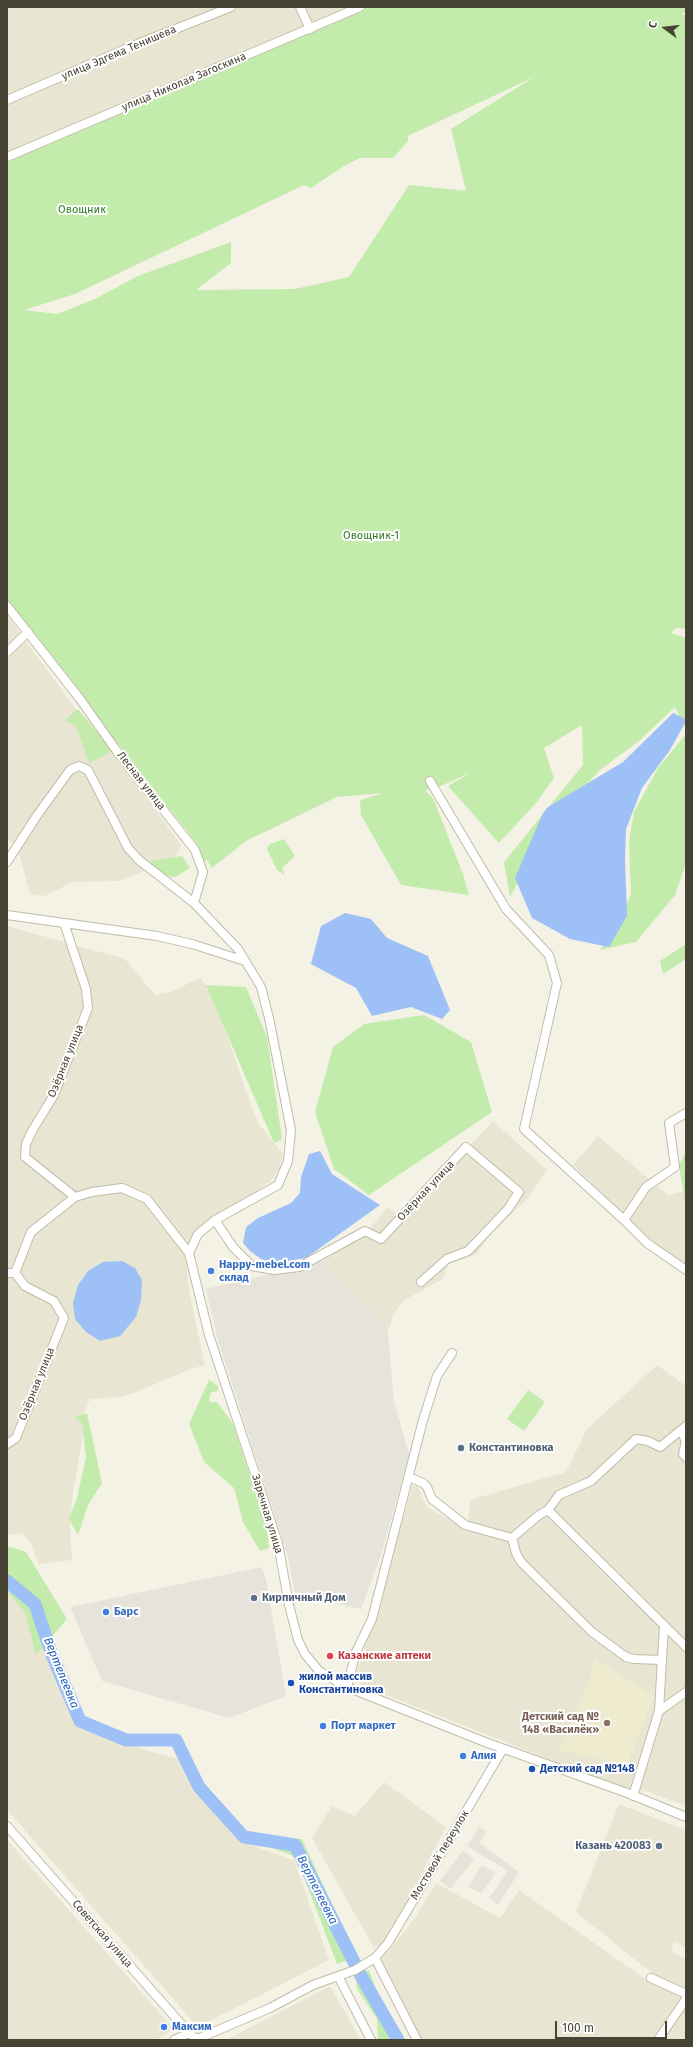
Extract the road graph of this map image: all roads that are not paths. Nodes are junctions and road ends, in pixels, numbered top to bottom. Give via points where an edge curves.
1 (231, 7) edge
2 (300, 7) edge
3 (360, 7) edge
4 (310, 29) junction
5 (7, 100) edge
6 (7, 157) edge
7 (7, 606) edge
8 (28, 632) junction
9 (7, 652) edge
10 (430, 781) dead end
11 (7, 862) edge
12 (194, 903) junction
13 (7, 915) edge
14 (64, 923) junction
15 (245, 961) junction
16 (686, 1113) edge
17 (75, 1198) junction
18 (215, 1220) junction
19 (624, 1220) junction
20 (189, 1253) junction
21 (686, 1270) edge
22 (11, 1273) edge
23 (421, 1282) dead end
24 (452, 1353) dead end
25 (683, 1429) edge
26 (7, 1444) edge
27 (686, 1457) edge
28 (409, 1477) junction
29 (548, 1510) junction
30 (512, 1538) junction
31 (664, 1625) junction
32 (686, 1647) edge
33 (662, 1660) junction
34 (347, 1687) junction
35 (686, 1692) edge
36 (660, 1711) junction
37 (503, 1749) junction
38 (633, 1796) junction
39 (686, 1817) edge
40 (7, 1826) edge
41 (375, 1958) junction
42 (338, 1976) junction
43 (651, 1978) dead end
44 (686, 1994) edge
45 (686, 1999) edge
46 (189, 2033) junction
47 (174, 2040) edge
48 (198, 2040) edge
49 (371, 2040) edge
50 (418, 2040) edge
51 (658, 2040) edge

1 - 5 street, улица Эдгема Тенишева
2 - 4 street
3 - 4 street, улица Николая Загоскина
4 - 6 street, улица Николая Загоскина
7 - 8 street, Лесная улица
8 - 9 street
8 - 12 street, Лесная улица via 195,850 203,872
10 - 19 street via 506,909 549,955 557,983 524,1129
11 - 12 street via 70,770 79,766 88,770 128,848 139,860
12 - 15 street via 238,949
13 - 14 street
14 - 15 street via 164,938
14 - 17 street, Озёрная улица via 86,989 88,1008 54,1095 26,1144 25,1158
15 - 18 street via 261,987 269,1018 291,1130 288,1161 278,1185
16 - 19 street via 669,1123 675,1167 646,1187
17 - 20 street, Озёрная улица via 92,1192 122,1188 147,1198
17 - 22 street, Озёрная улица via 31,1232
18 - 20 street via 198,1234
18 - 23 street, Озёрная улица via 233,1248 252,1266 274,1270 299,1267 365,1231 382,1239 466,1147 519,1192 508,1209 468,1251 447,1259
19 - 21 street via 647,1243
20 - 34 street, Заречная улица via 209,1335 278,1543 298,1640 305,1654 319,1671
22 - 26 street, Озёрная улица via 25,1286 54,1301 64,1318 16,1438
24 - 28 street via 437,1376
25 - 27 street via 686,1441 683,1454
25 - 29 street via 660,1447 636,1439 590,1481 559,1495
28 - 30 street via 423,1483 432,1499 465,1525
28 - 34 street via 372,1618 356,1652
29 - 30 street via 538,1515
29 - 31 street
30 - 33 street via 521,1562 592,1632 626,1657 634,1660
31 - 32 street
31 - 33 street
33 - 36 street
34 - 37 street, Заречная улица
35 - 36 street
36 - 38 street
37 - 38 street, Заречная улица
37 - 41 street, Мостовой переулок via 388,1943
38 - 39 street, Заречная улица
40 - 46 street, Советская улица
41 - 42 street, Мостовой переулок via 355,1970
41 - 50 street
42 - 48 street, Мостовой переулок via 313,1985 270,2008
42 - 49 street
43 - 44 street
45 - 51 street
46 - 47 street
46 - 48 street, Советская улица

